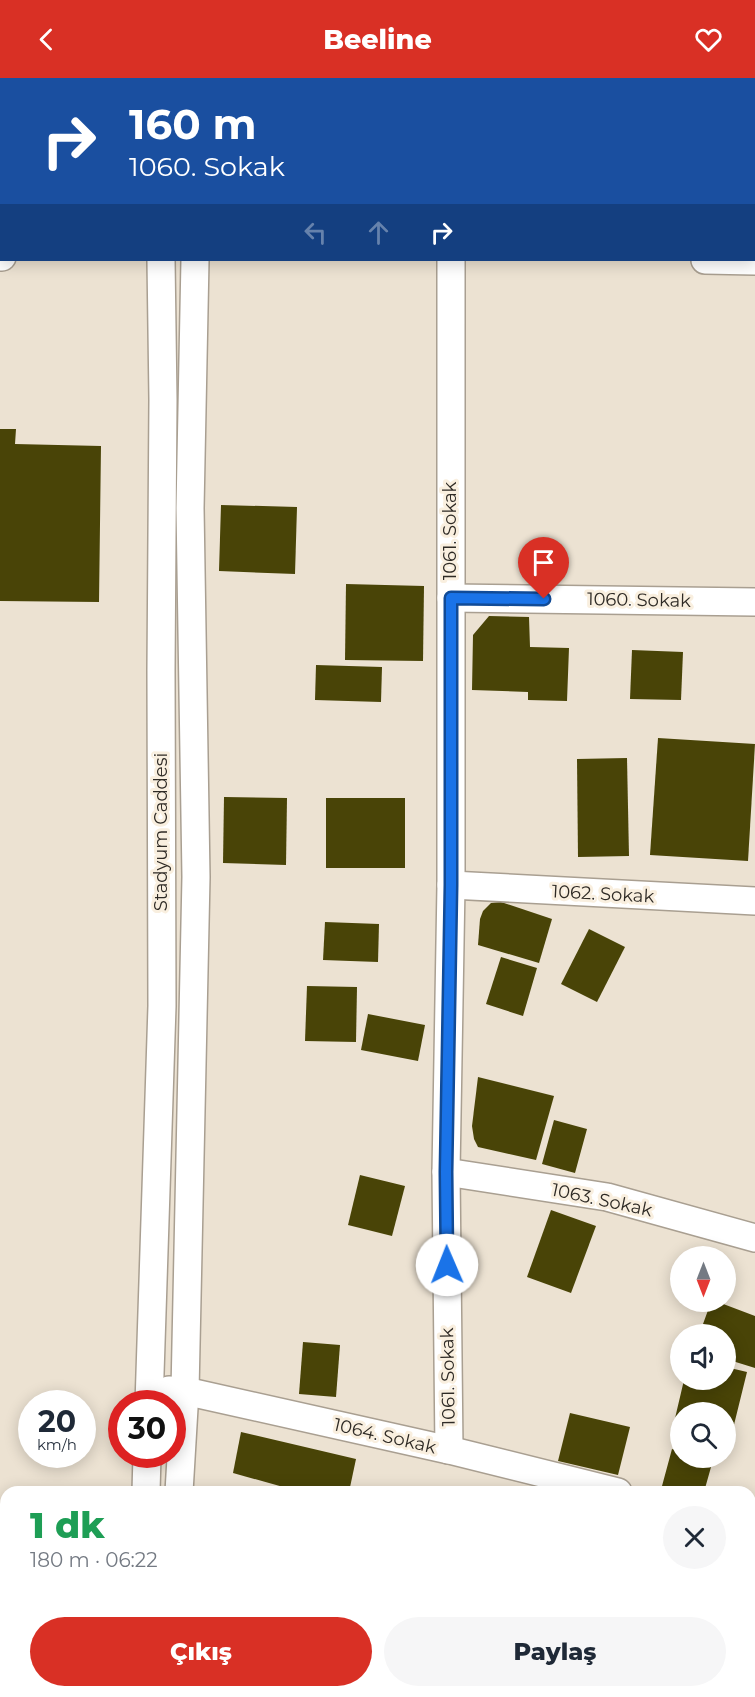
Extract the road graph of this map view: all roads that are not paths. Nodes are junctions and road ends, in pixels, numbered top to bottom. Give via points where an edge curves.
1 (161, 261) edge
2 (195, 261) edge
3 (451, 261) edge
4 (451, 598) junction
5 (755, 602) edge
6 (451, 885) junction
7 (755, 901) edge
8 (446, 1172) junction
9 (755, 1238) edge
10 (149, 1390) edge
11 (185, 1390) edge
12 (186, 1391) edge
13 (449, 1450) junction
14 (147, 1468) edge
15 (180, 1468) edge
16 (146, 1486) edge
17 (179, 1486) edge
18 (594, 1486) edge

1 - 10 street, Stadyum Caddesi via 162,1006
2 - 11 street via 190,508 196,877
3 - 4 street, 1061. Sokak
4 - 5 street, 1060. Sokak
4 - 6 street, 1061. Sokak
6 - 7 street, 1062. Sokak
6 - 8 street, 1061. Sokak
8 - 9 street, 1063. Sokak via 607,1197
8 - 13 street, 1061. Sokak
12 - 13 street, 1064. Sokak
13 - 18 street, 1064. Sokak
14 - 16 street
15 - 17 street

